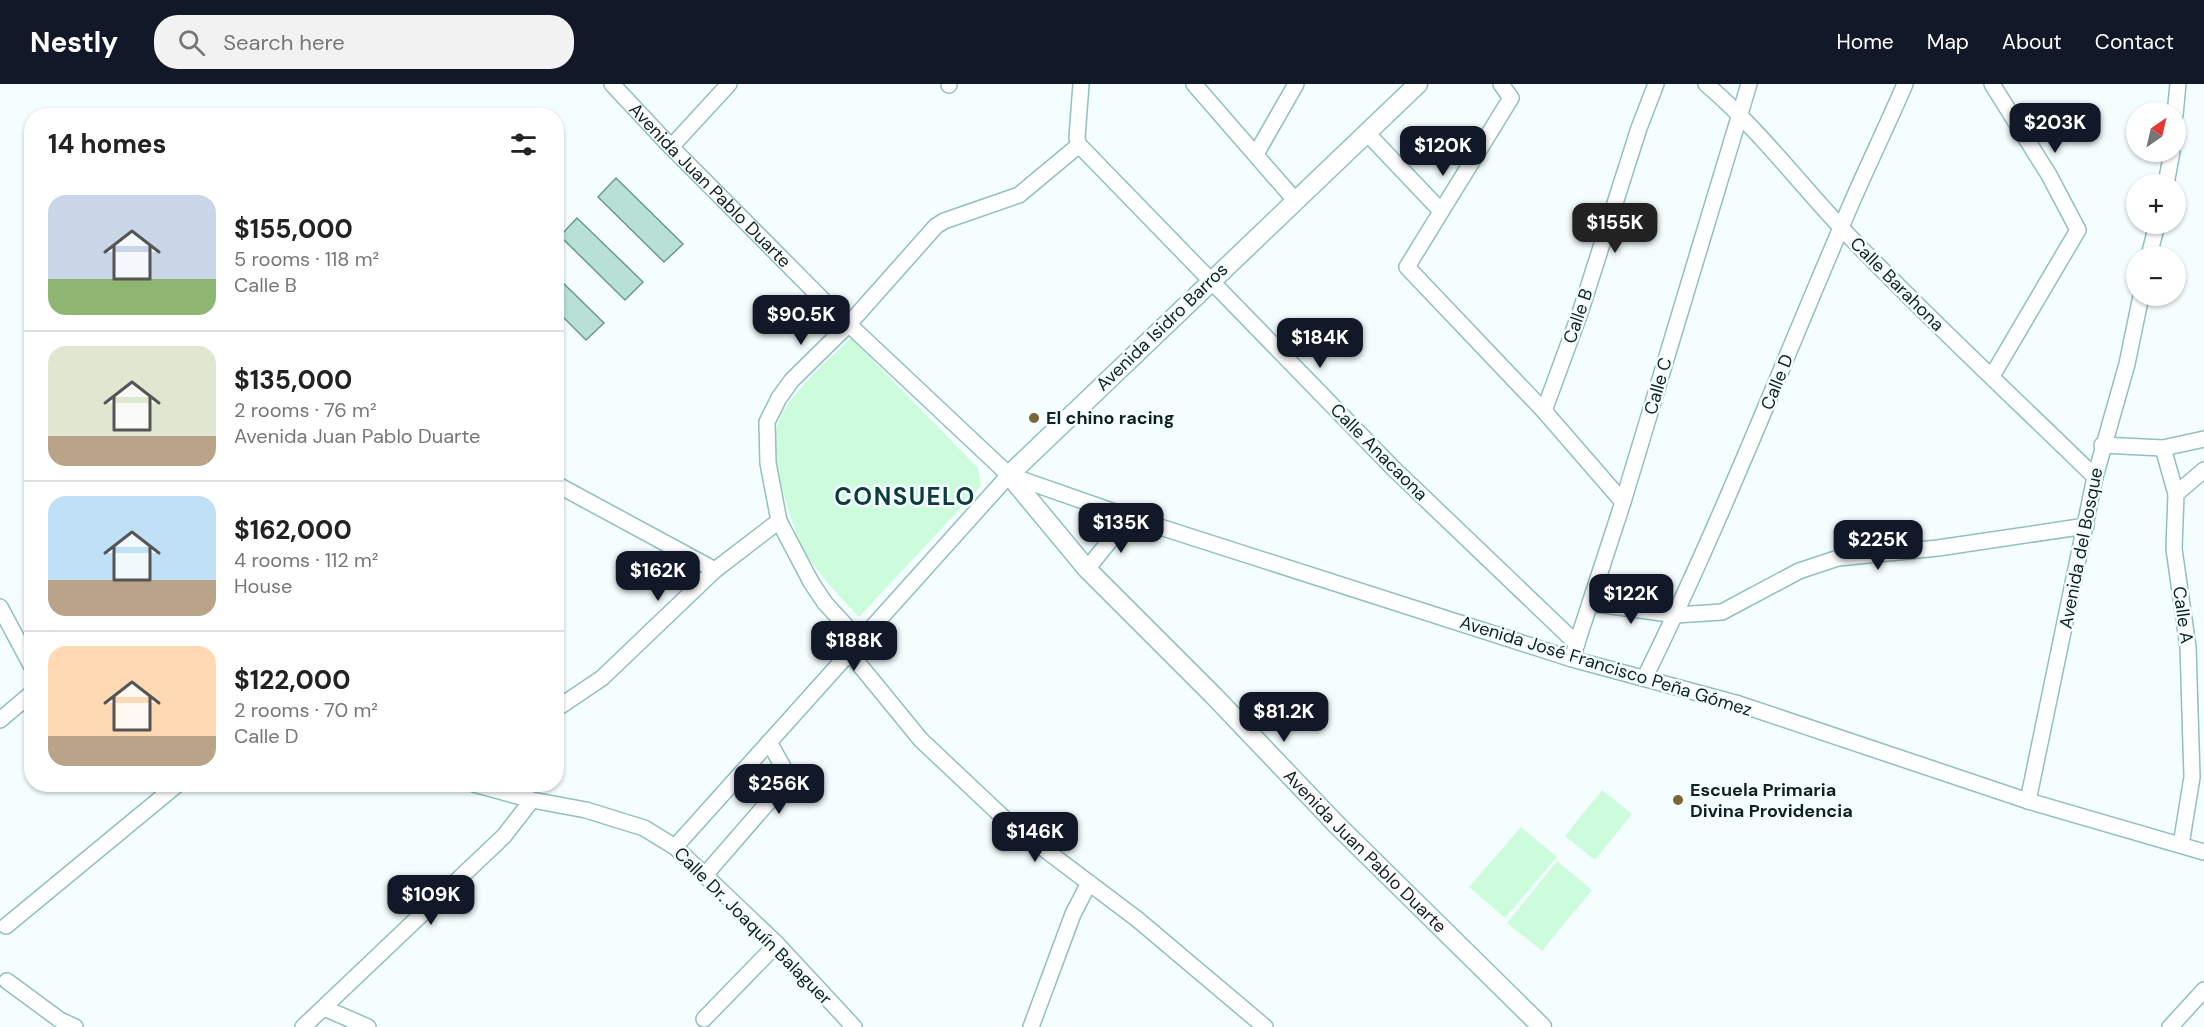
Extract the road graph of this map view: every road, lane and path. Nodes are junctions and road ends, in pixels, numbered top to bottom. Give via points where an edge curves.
1 (612, 84) edge
2 (729, 84) edge
3 (1081, 84) edge
4 (1194, 84) edge
5 (1296, 84) edge
6 (1418, 84) edge
7 (1501, 84) edge
8 (1656, 84) edge
9 (1706, 84) edge
10 (1749, 84) edge
11 (1905, 84) edge
12 (1992, 84) edge
13 (2178, 84) edge
14 (2176, 102) edge
15 (1740, 113) junction
16 (1366, 132) junction
17 (1079, 145) junction
18 (671, 147) junction
19 (1256, 154) junction
20 (1294, 200) junction
21 (1441, 211) junction
22 (1841, 227) junction
23 (1211, 280) junction
24 (2139, 306) edge
25 (849, 324) junction
26 (1992, 376) junction
27 (1544, 411) junction
28 (2204, 439) edge
29 (2102, 445) junction
30 (2163, 448) junction
31 (2204, 470) edge
32 (1009, 475) junction
33 (2095, 477) junction
34 (564, 488) edge
35 (2176, 494) junction
36 (1623, 502) junction
37 (1129, 517) junction
38 (779, 521) junction
39 (2086, 526) junction
40 (1087, 569) junction
41 (715, 570) junction
42 (1590, 603) junction
43 (0, 607) edge
44 (1676, 615) junction
45 (1577, 644) junction
46 (854, 646) junction
47 (24, 652) edge
48 (1572, 659) junction
49 (1645, 677) junction
50 (24, 700) edge
51 (564, 704) edge
52 (0, 720) edge
53 (769, 742) junction
54 (168, 792) edge
55 (503, 792) edge
56 (532, 800) junction
57 (2028, 801) junction
58 (2181, 845) junction
59 (675, 847) junction
60 (2204, 852) edge
61 (705, 875) junction
62 (1089, 883) junction
63 (6, 926) dead end
64 (777, 944) junction
65 (7, 981) dead end
66 (2204, 990) edge
67 (324, 1008) junction
68 (704, 1019) dead end
69 (75, 1027) edge
70 (303, 1027) edge
71 (368, 1027) edge
72 (854, 1027) edge
73 (1030, 1027) edge
74 (1265, 1027) edge
75 (1542, 1027) edge
76 (2170, 1027) edge

1 - 18 street, Avenida Juan Pablo Duarte
2 - 18 street
3 - 17 street
4 - 19 street
5 - 19 street
6 - 16 street, Avenida Isidro Barros
7 - 21 street via 1511,98
8 - 27 street, Calle B
9 - 15 street, Calle Barahona
10 - 15 street, Calle C
11 - 22 street, Calle D
12 - 26 street via 2078,230
13 - 14 street
15 - 22 street, Calle Barahona
15 - 36 street, Calle C
16 - 20 street, Avenida Isidro Barros
16 - 21 street
17 - 23 street, Calle Anacaona
17 - 25 street via 1019,195 936,226
18 - 25 street, Avenida Juan Pablo Duarte
19 - 20 street
20 - 23 street, Avenida Isidro Barros
21 - 27 street via 1407,267
22 - 26 street, Calle Barahona via 1919,309
22 - 44 street, Calle D
23 - 32 street, Avenida Isidro Barros
23 - 45 street, Calle Anacaona via 1394,470
24 - 29 street, Avenida del Bosque via 2127,364
25 - 32 street, Avenida Juan Pablo Duarte
25 - 38 street via 792,380 769,415 765,430 768,463
26 - 33 street, Calle Barahona
27 - 36 street
28 - 30 street
29 - 30 street
29 - 33 street, Avenida del Bosque
30 - 35 street, Calle A
31 - 35 street
32 - 37 street, Avenida José Francisco Peña Gómez
32 - 40 street, Avenida Juan Pablo Duarte
32 - 46 street, Avenida Isidro Barros
33 - 39 street, Avenida del Bosque
34 - 41 street
35 - 58 street, Calle A via 2174,549 2188,647 2192,777
36 - 42 street, Calle C
37 - 40 street
37 - 48 street, Avenida José Francisco Peña Gómez
38 - 41 street
38 - 46 street via 811,582
39 - 44 street via 1838,558 1799,571 1722,612
39 - 57 street, Avenida del Bosque
40 - 75 street, Avenida Juan Pablo Duarte via 1338,826
41 - 51 street via 602,678
42 - 44 street
42 - 45 street, Calle C
43 - 47 street
44 - 49 street, Calle D
45 - 48 street, Calle C
46 - 53 street, Avenida Isidro Barros
46 - 62 street via 928,746 1007,821
48 - 49 street, Avenida José Francisco Peña Gómez
49 - 57 street, Avenida José Francisco Peña Gómez via 1739,704
50 - 52 street
53 - 59 street, Avenida Isidro Barros
53 - 61 street via 787,774 783,785
54 - 63 street
55 - 56 street, Calle Dr. Joaquín Balaguer
56 - 59 street, Calle Dr. Joaquín Balaguer via 586,810 644,828
56 - 67 street via 504,836
57 - 58 street, Avenida José Francisco Peña Gómez
58 - 60 street, Avenida José Francisco Peña Gómez
59 - 61 street, Calle Dr. Joaquín Balaguer
61 - 64 street, Calle Dr. Joaquín Balaguer
62 - 73 street
62 - 74 street
64 - 68 street
64 - 72 street, Calle Dr. Joaquín Balaguer
65 - 69 street
66 - 76 street
67 - 70 street
67 - 71 street

